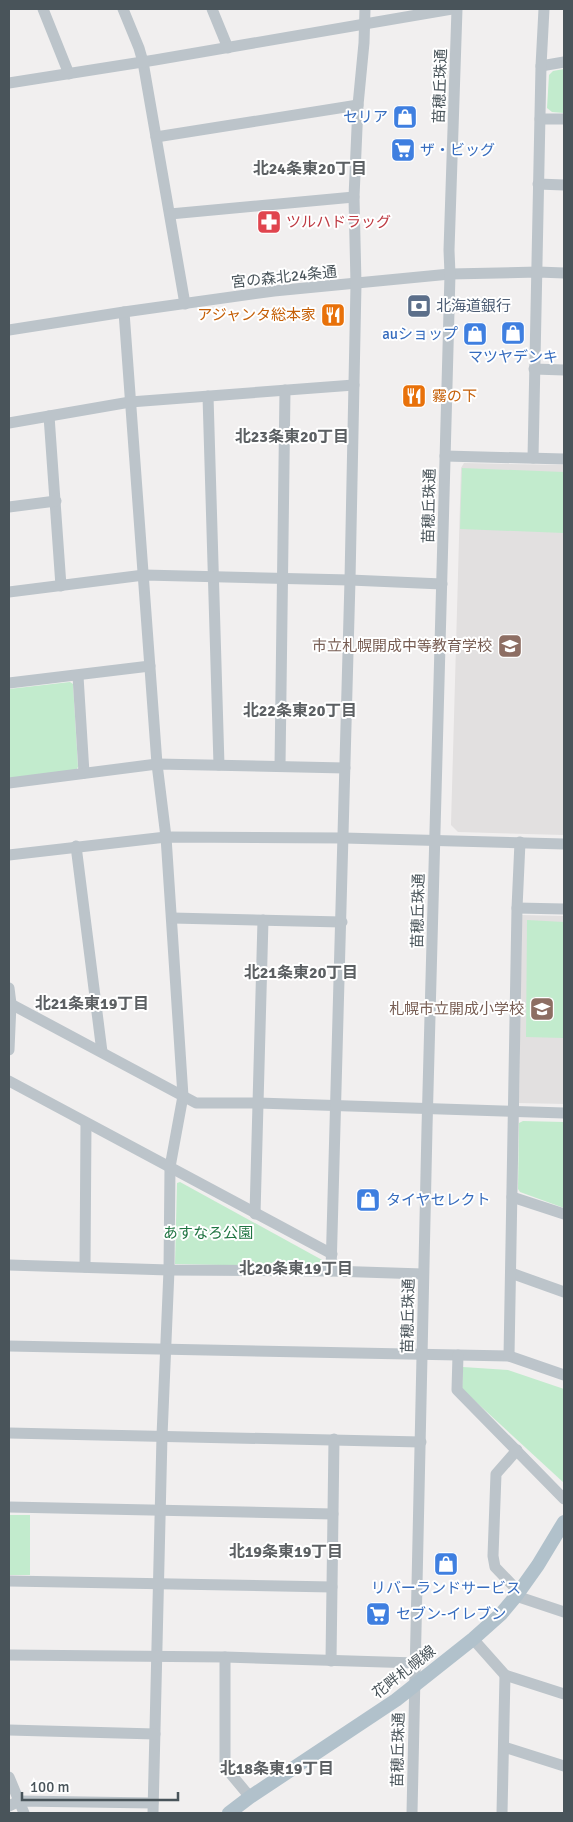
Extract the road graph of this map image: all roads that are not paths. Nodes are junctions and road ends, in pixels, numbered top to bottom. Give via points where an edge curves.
1 (43, 9) edge
2 (123, 9) edge
3 (212, 9) edge
4 (364, 9) edge
5 (452, 9) edge
6 (457, 9) edge
7 (544, 9) edge
8 (365, 24) junction
9 (228, 48) junction
10 (143, 62) junction
11 (564, 62) edge
12 (541, 66) junction
13 (69, 74) junction
14 (9, 84) edge
15 (358, 105) junction
16 (540, 118) junction
17 (564, 119) edge
18 (156, 137) junction
19 (538, 184) junction
20 (564, 185) edge
21 (354, 197) junction
22 (170, 214) junction
23 (538, 272) junction
24 (564, 273) edge
25 (450, 274) junction
26 (356, 284) junction
27 (185, 304) junction
28 (124, 312) junction
29 (9, 330) edge
30 (534, 369) junction
31 (564, 370) edge
32 (354, 385) junction
33 (285, 390) junction
34 (208, 396) junction
35 (130, 402) junction
36 (50, 416) junction
37 (9, 423) edge
38 (445, 456) junction
39 (533, 458) junction
40 (564, 459) edge
41 (56, 501) junction
42 (9, 507) edge
43 (144, 575) junction
44 (213, 577) junction
45 (282, 578) junction
46 (350, 580) junction
47 (442, 584) junction
48 (61, 586) junction
49 (9, 592) edge
50 (150, 666) junction
51 (78, 676) junction
52 (9, 683) edge
53 (157, 764) junction
54 (219, 765) junction
55 (280, 766) junction
56 (345, 768) junction
57 (84, 773) junction
58 (9, 783) edge
59 (166, 837) junction
60 (344, 838) junction
61 (434, 840) junction
62 (520, 842) junction
63 (564, 844) edge
64 (76, 846) junction
65 (9, 856) edge
66 (517, 908) junction
67 (564, 910) edge
68 (172, 918) junction
69 (263, 920) junction
70 (342, 922) junction
71 (9, 988) edge
72 (10, 1003) edge
73 (9, 1050) edge
74 (102, 1052) junction
75 (9, 1081) edge
76 (183, 1096) junction
77 (258, 1103) junction
78 (337, 1106) junction
79 (428, 1108) junction
80 (514, 1111) junction
81 (564, 1113) edge
82 (86, 1123) junction
83 (170, 1167) junction
84 (512, 1197) junction
85 (255, 1214) junction
86 (564, 1214) edge
87 (332, 1254) junction
88 (9, 1265) edge
89 (85, 1267) junction
90 (169, 1270) junction
91 (331, 1271) junction
92 (510, 1273) junction
93 (423, 1274) junction
94 (564, 1292) edge
95 (9, 1346) edge
96 (166, 1350) junction
97 (422, 1354) junction
98 (458, 1355) junction
99 (509, 1356) junction
100 (564, 1375) edge
101 (9, 1433) edge
102 (162, 1436) junction
103 (334, 1440) junction
104 (421, 1442) junction
105 (517, 1450) junction
106 (564, 1499) edge
107 (9, 1507) edge
108 (160, 1510) junction
109 (333, 1514) junction
110 (562, 1530) edge
111 (9, 1581) edge
112 (160, 1584) junction
113 (332, 1587) junction
114 (517, 1594) junction
115 (564, 1612) edge
116 (473, 1639) junction
117 (9, 1655) edge
118 (157, 1657) junction
119 (225, 1657) junction
120 (331, 1662) junction
121 (416, 1663) junction
122 (505, 1675) junction
123 (414, 1686) junction
124 (564, 1694) edge
125 (9, 1730) edge
126 (155, 1734) junction
127 (504, 1747) junction
128 (564, 1766) edge
129 (9, 1776) edge
130 (250, 1797) junction
131 (14, 1803) edge
132 (153, 1808) edge
133 (24, 1813) edge
134 (229, 1813) edge
135 (412, 1813) edge
136 (502, 1813) edge

1 - 13 street
2 - 10 street
3 - 9 street
4 - 8 street
5 - 8 street
6 - 25 street, 苗穂丘珠通
7 - 12 street
8 - 9 street
8 - 15 street
9 - 10 street
10 - 13 street
10 - 18 street
11 - 12 street
12 - 16 street
13 - 14 street
15 - 18 street
15 - 21 street
16 - 17 street
16 - 19 street
18 - 22 street
19 - 20 street
19 - 23 street
21 - 22 street
21 - 26 street
22 - 27 street
23 - 24 street, 宮の森北24条通
23 - 25 street, 宮の森北24条通
23 - 30 street
25 - 26 street, 宮の森北24条通
25 - 38 street, 苗穂丘珠通
26 - 27 street, 宮の森北24条通 via 274,291
26 - 32 street
27 - 28 street, 宮の森北24条通
28 - 29 street, 宮の森北24条通
28 - 35 street
30 - 31 street
30 - 39 street
32 - 33 street
32 - 46 street
33 - 34 street
33 - 45 street
34 - 35 street
34 - 44 street
35 - 36 street
35 - 43 street
36 - 37 street
36 - 41 street
38 - 39 street
38 - 47 street, 苗穂丘珠通
39 - 40 street
41 - 42 street
41 - 48 street
43 - 44 street
43 - 48 street
43 - 50 street
44 - 45 street
44 - 54 street
45 - 46 street
45 - 55 street
46 - 47 street
46 - 56 street
47 - 61 street, 苗穂丘珠通
48 - 49 street
50 - 51 street
50 - 53 street
51 - 52 street
51 - 57 street
53 - 54 street
53 - 57 street
53 - 59 street
54 - 55 street
55 - 56 street
56 - 60 street
57 - 58 street
59 - 60 street
59 - 64 street
59 - 68 street
60 - 61 street
60 - 70 street
61 - 62 street
61 - 79 street, 苗穂丘珠通
62 - 63 street
62 - 66 street
64 - 65 street
64 - 74 street
66 - 67 street
66 - 80 street
68 - 69 street
68 - 76 street
69 - 70 street
69 - 77 street
70 - 78 street
71 - 72 street
72 - 73 street
72 - 74 street
74 - 76 street
75 - 82 street
76 - 77 street via 196,1103
76 - 83 street
77 - 78 street
77 - 85 street
78 - 79 street
78 - 87 street
79 - 80 street
79 - 93 street, 苗穂丘珠通
80 - 81 street
80 - 84 street
82 - 83 street
82 - 89 street
83 - 85 street
83 - 90 street
84 - 86 street
84 - 92 street
85 - 87 street
87 - 91 street
88 - 89 street
89 - 90 street
90 - 91 street
90 - 96 street
91 - 93 street
92 - 94 street
92 - 99 street
93 - 97 street, 苗穂丘珠通
95 - 96 street
96 - 97 street
96 - 102 street
97 - 98 street
97 - 104 street, 苗穂丘珠通
98 - 99 street
98 - 105 street via 457,1390
99 - 100 street
101 - 102 street
102 - 103 street
102 - 108 street
103 - 104 street
103 - 109 street
104 - 121 street, 苗穂丘珠通
105 - 106 street
105 - 114 street via 496,1474 493,1556 495,1567
107 - 108 street
108 - 109 street
108 - 112 street
109 - 113 street
110 - 114 main road, 花畔札幌線
111 - 112 street
112 - 113 street
112 - 118 street
113 - 120 street
114 - 115 street
114 - 116 main road, 花畔札幌線
116 - 122 street
116 - 123 main road, 花畔札幌線
117 - 118 street
118 - 119 street
118 - 126 street
119 - 120 street
119 - 130 street via 225,1767
120 - 121 street
121 - 123 street, 苗穂丘珠通
122 - 124 street
122 - 127 street
123 - 130 main road, 花畔札幌線
123 - 135 street, 苗穂丘珠通
125 - 126 street
126 - 132 street
127 - 128 street
127 - 136 street
129 - 131 street
130 - 134 main road, 花畔札幌線
131 - 132 street
131 - 133 street

